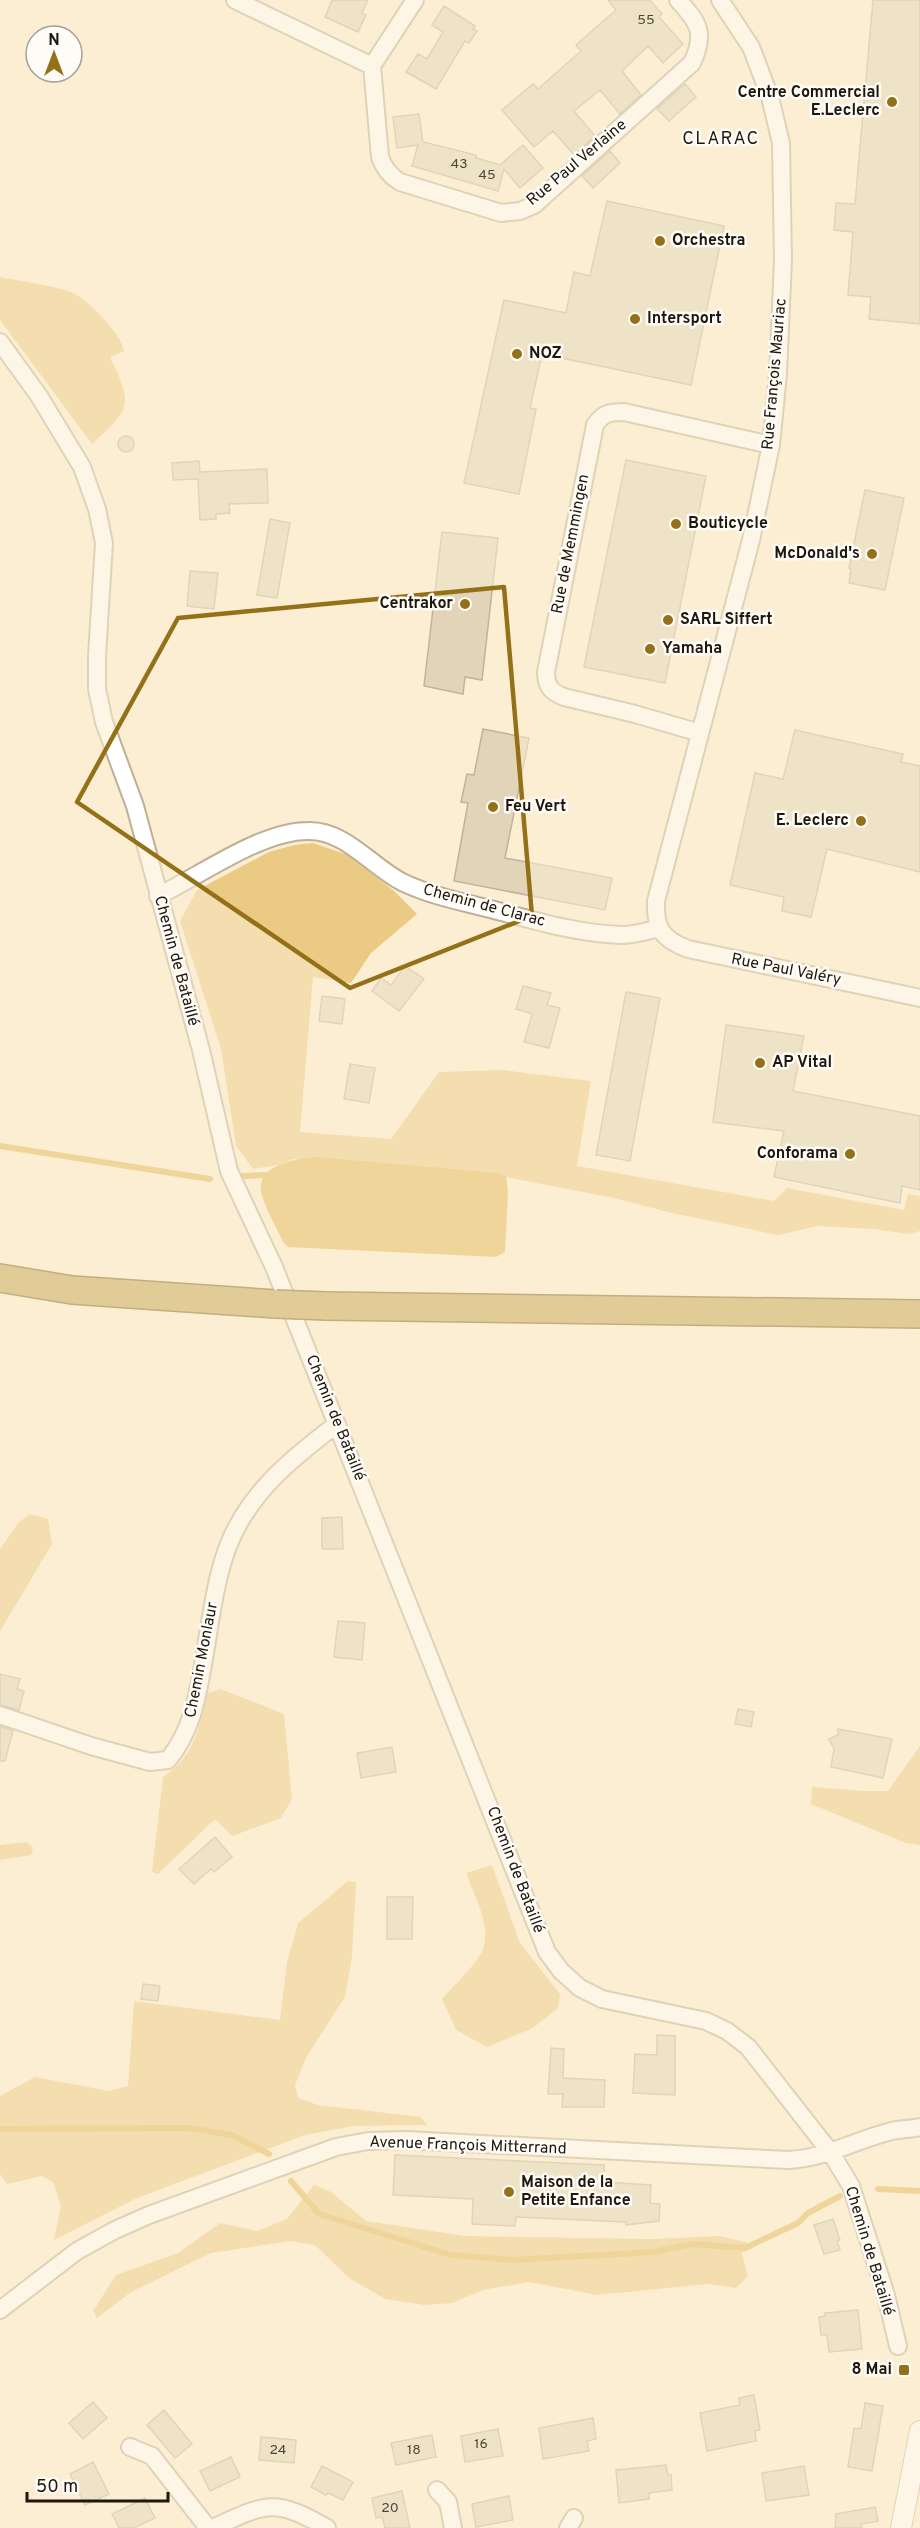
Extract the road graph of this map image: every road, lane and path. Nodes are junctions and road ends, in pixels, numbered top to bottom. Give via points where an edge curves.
1 (235, 0) edge
2 (415, 0) edge
3 (678, 0) edge
4 (720, 0) edge
5 (372, 66) junction
6 (0, 342) edge
7 (771, 445) junction
8 (700, 734) junction
9 (158, 896) junction
10 (659, 928) junction
11 (920, 998) edge
12 (0, 1278) edge
13 (920, 1314) edge
14 (337, 1424) junction
15 (0, 1715) edge
16 (920, 2127) edge
17 (831, 2153) junction
18 (0, 2310) edge
19 (898, 2346) dead end
20 (920, 2431) edge
21 (130, 2446) dead end
22 (437, 2490) dead end
23 (208, 2528) edge
24 (213, 2528) edge
25 (327, 2528) edge
26 (453, 2528) edge
27 (901, 2528) edge

1 - 5 street
2 - 5 street
3 - 5 street, Rue Paul Verlaine via 695,19 700,33 692,63 534,205 520,211 487,210 392,177 380,157
4 - 7 street, Rue François Mauriac via 751,47 770,96 781,143 783,260
6 - 9 street, Chemin de Bataillé via 82,467 98,509 104,543 98,689
7 - 8 street, Rue François Mauriac via 735,605
7 - 8 street, Rue de Memmingen via 624,412 608,412 595,425 546,683 564,698
8 - 10 street, Rue François Mauriac via 656,902
9 - 10 street, Chemin de Clarac via 262,841 308,830 325,832 401,881 433,895 580,932 626,935
9 - 14 street, Chemin de Bataillé via 201,1050 229,1171 274,1267
10 - 11 street, Rue Paul Valéry via 671,942 688,949
12 - 13 highway, bridge via 72,1290 326,1306
14 - 15 street, Chemin Monlaur via 288,1463 243,1515 217,1584 190,1724 168,1760 150,1762
14 - 17 street, Chemin de Bataillé via 547,1952 580,1988 602,1999 706,2021 728,2031 748,2047
16 - 17 street, Avenue François Mitterrand via 891,2132
17 - 18 street, Avenue François Mitterrand via 788,2160 406,2140 336,2147 115,2230 77,2251
17 - 19 street, Chemin de Bataillé via 851,2186
20 - 27 street
21 - 23 street via 152,2456
22 - 26 street via 448,2502
24 - 25 street via 249,2511 274,2507 297,2511

